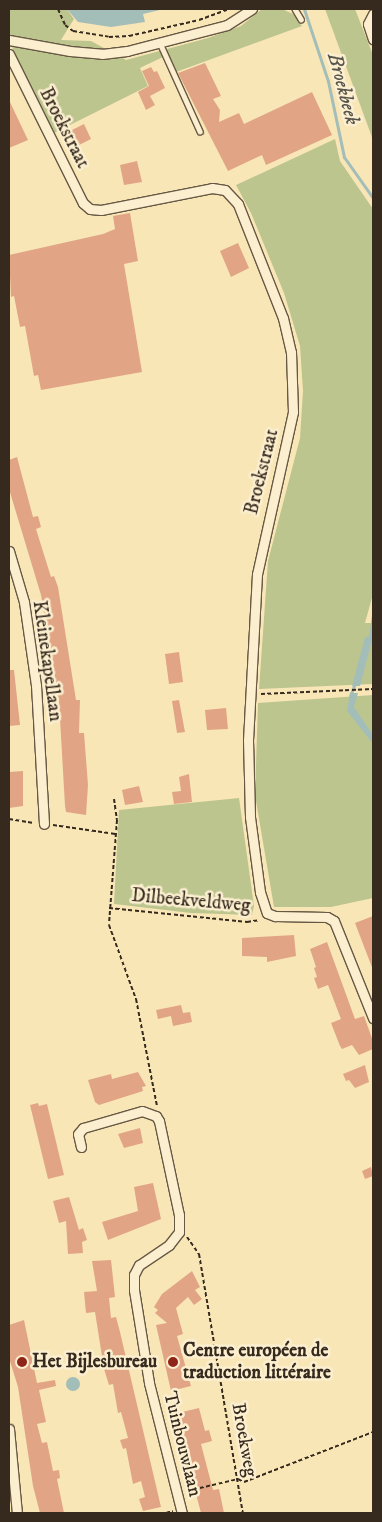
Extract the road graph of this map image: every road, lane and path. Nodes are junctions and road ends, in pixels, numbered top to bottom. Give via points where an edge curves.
1 (58, 9) edge
2 (229, 9) edge
3 (252, 9) edge
4 (295, 9) edge
5 (373, 14) edge
6 (301, 19) dead end
7 (373, 39) edge
8 (9, 40) edge
9 (160, 43) junction
10 (9, 54) edge
11 (200, 132) dead end
12 (9, 551) edge
13 (373, 689) edge
14 (250, 695) junction
15 (114, 799) dead end
16 (9, 819) edge
17 (44, 824) junction
18 (116, 834) junction
19 (109, 908) junction
20 (269, 915) junction
21 (373, 1018) edge
22 (159, 1120) junction
23 (81, 1147) dead end
24 (179, 1232) junction
25 (9, 1429) edge
26 (373, 1432) edge
27 (238, 1479) junction
28 (177, 1494) junction
29 (17, 1513) edge
30 (182, 1513) edge
31 (243, 1513) edge

1 - 2 path via 65,25 73,32 109,37 130,36 199,20
3 - 9 street via 227,25
4 - 6 lane
5 - 7 street via 368,24
8 - 9 street via 102,54
9 - 11 lane
10 - 14 street, Broekstraat via 83,203 90,209 101,210 212,188 225,190 238,204 283,318 291,352 293,412 257,574
12 - 17 street, Kleinekapellaan via 24,602 36,685
13 - 14 path
14 - 20 street, Broekstraat via 248,800 260,892
15 - 18 path
16 - 17 path
17 - 18 path
18 - 19 path
19 - 20 path, Dilbeekveldweg via 247,922
19 - 22 path via 111,933 136,999
20 - 21 street via 323,917 334,921
22 - 23 street via 142,1111 83,1128 78,1134
22 - 24 street via 179,1215
24 - 27 path, Broekweg via 191,1240 199,1254
24 - 28 street, Tuinbouwlaan via 168,1245 139,1265 134,1282 149,1383
25 - 29 street
26 - 27 path via 244,1482
27 - 28 path
27 - 31 path, Broekweg
28 - 30 street, Tuinbouwlaan

